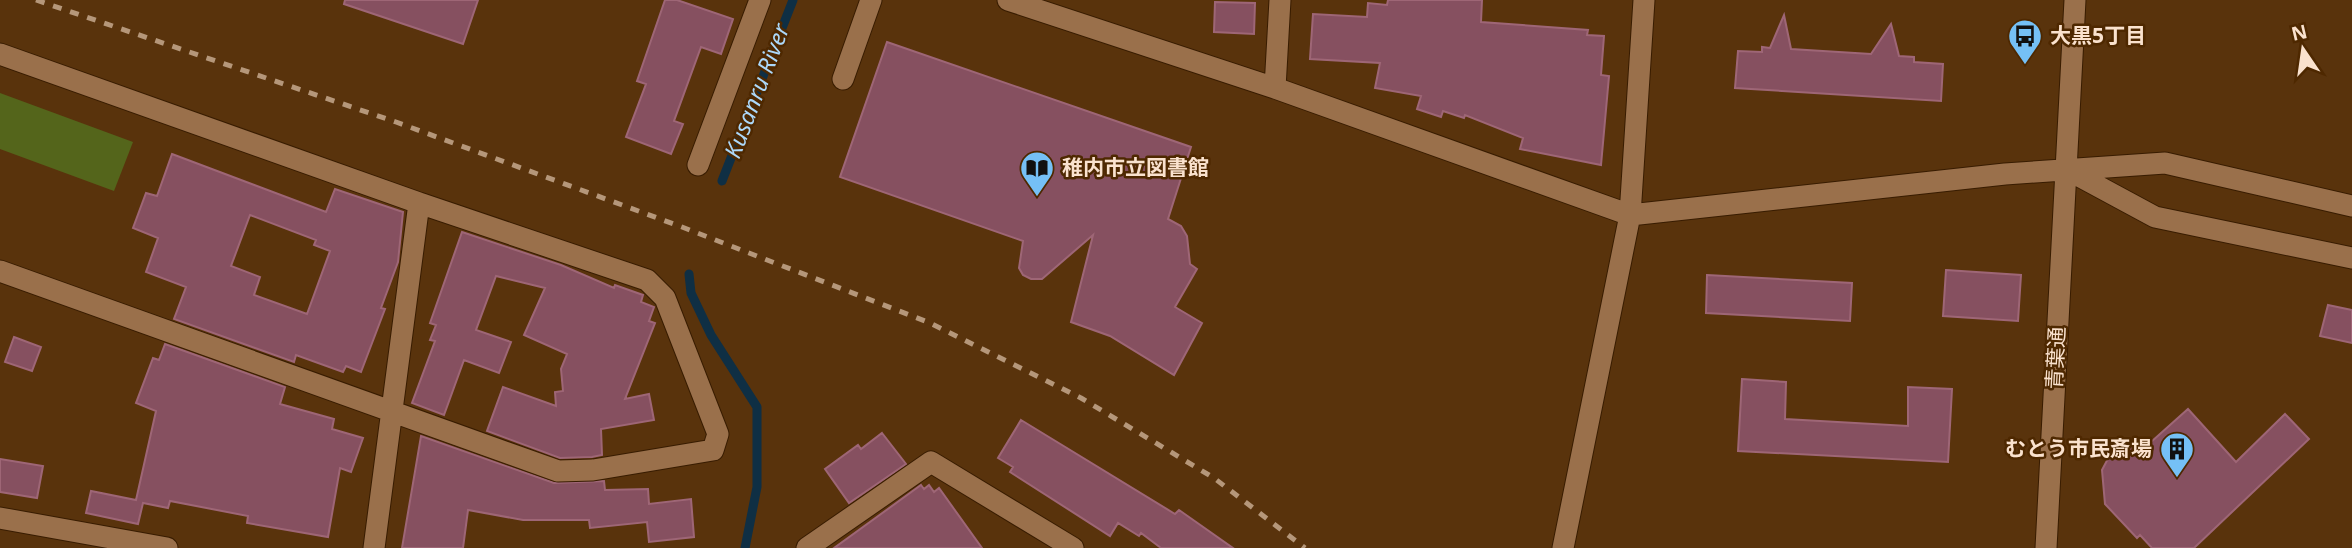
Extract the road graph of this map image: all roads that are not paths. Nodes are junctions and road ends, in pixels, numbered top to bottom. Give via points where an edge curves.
1 (760, 0) edge
2 (871, 0) edge
3 (1008, 0) edge
4 (1280, 0) edge
5 (1644, 0) edge
6 (2075, 0) edge
7 (0, 54) edge
8 (843, 79) dead end
9 (1275, 88) junction
10 (698, 165) dead end
11 (2066, 169) junction
12 (419, 203) junction
13 (2352, 206) edge
14 (1630, 215) junction
15 (2352, 258) edge
16 (0, 271) edge
17 (392, 413) junction
18 (0, 518) edge
19 (167, 548) edge
20 (374, 548) edge
21 (807, 548) edge
22 (1073, 548) edge
23 (1563, 548) edge
24 (2046, 548) edge

1 - 10 street
2 - 8 street
3 - 9 street
4 - 9 street
5 - 14 street
6 - 11 street, 青葉通
7 - 12 street
9 - 14 street
11 - 13 street via 2165,163
11 - 14 street
11 - 15 street via 2155,217
11 - 24 street, 青葉通
12 - 17 street
12 - 17 street via 647,280 665,298 718,434 713,450 593,470 558,471
14 - 23 street
16 - 17 street
17 - 20 street
18 - 19 street
21 - 22 street via 931,463

